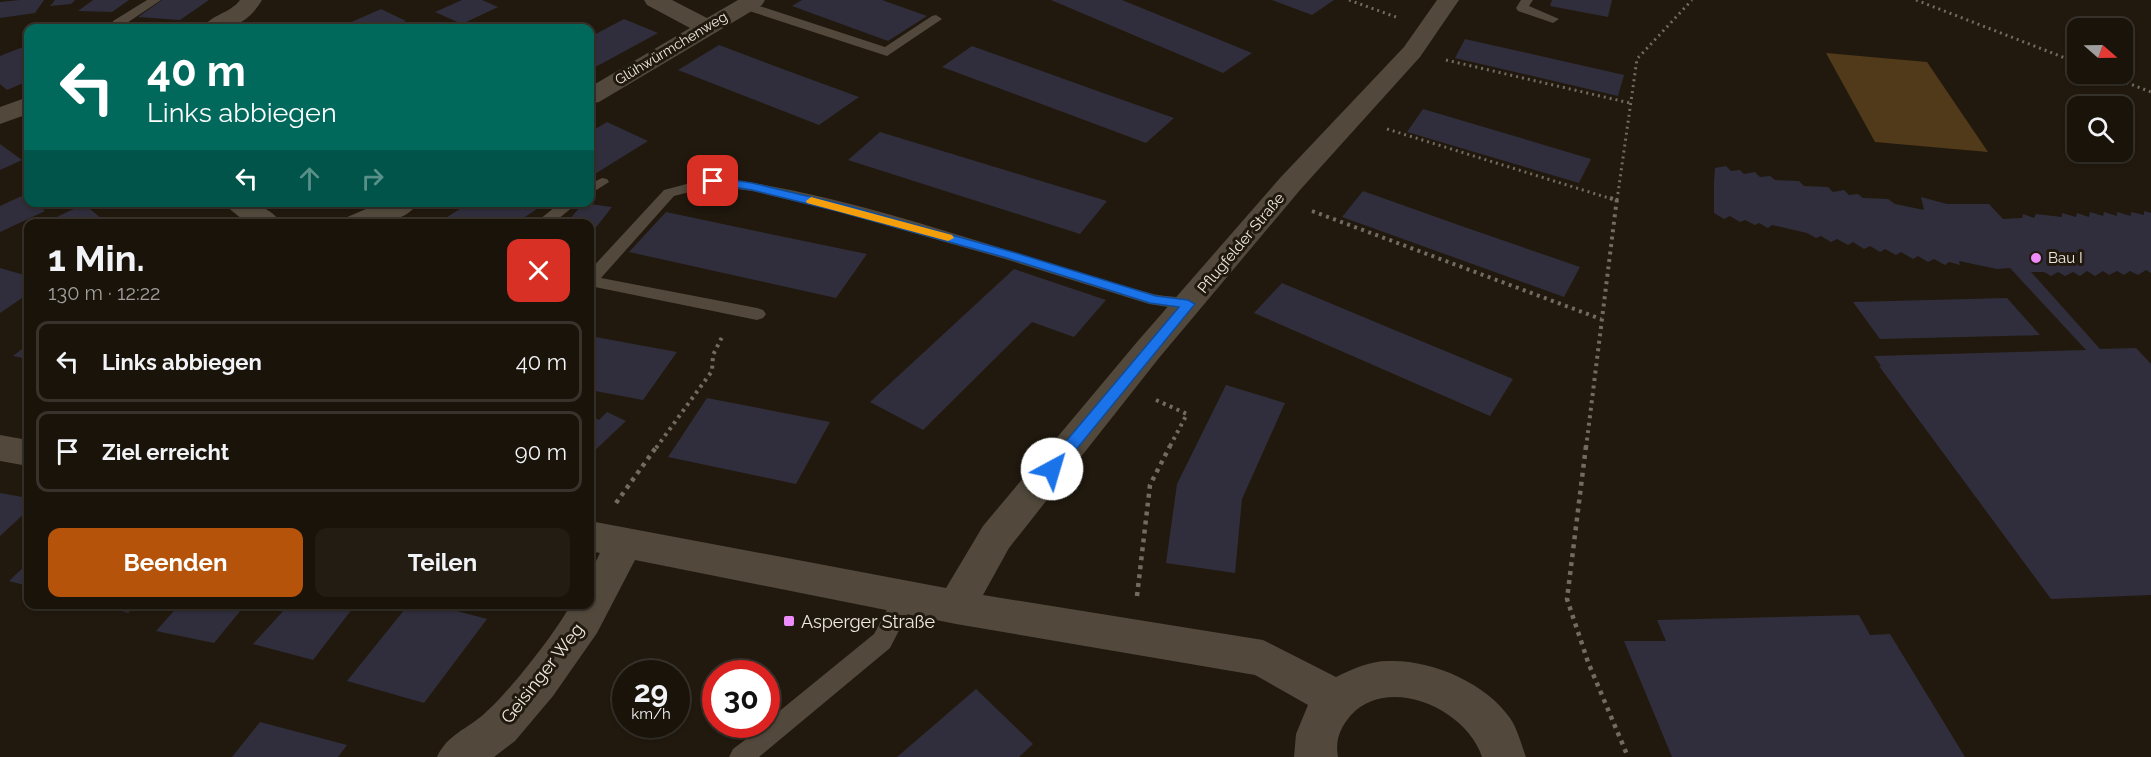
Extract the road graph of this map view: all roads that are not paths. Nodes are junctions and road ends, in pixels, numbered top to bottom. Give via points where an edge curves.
1 (155, 0) edge
2 (251, 0) edge
3 (655, 0) edge
4 (1448, 0) edge
5 (1527, 0) edge
6 (749, 3) edge
7 (936, 18) dead end
8 (1553, 19) dead end
9 (117, 24) dead end
10 (221, 24) edge
11 (706, 27) junction
12 (594, 95) edge
13 (24, 107) edge
14 (0, 116) edge
15 (242, 207) edge
16 (396, 207) edge
17 (565, 207) edge
18 (260, 219) edge
19 (373, 219) edge
20 (548, 219) edge
21 (594, 276) edge
22 (594, 281) edge
23 (1188, 304) junction
24 (757, 314) dead end
25 (0, 448) edge
26 (24, 452) edge
27 (608, 539) edge
28 (594, 585) edge
29 (904, 597) junction
30 (956, 607) junction
31 (587, 609) edge
32 (1336, 699) junction
33 (459, 757) edge
34 (741, 757) edge
35 (1316, 757) edge
36 (1504, 757) edge

1 - 9 lane
2 - 10 street via 244,11
3 - 11 street
4 - 23 street, Pflugfelder Straße via 1420,40
5 - 8 lane via 1522,8
6 - 7 lane via 887,52
6 - 11 street, Glühwürmchenweg
11 - 12 street, Glühwürmchenweg
13 - 14 street
15 - 18 street
16 - 19 street
17 - 20 lane
21 - 23 lane via 669,193 713,181 752,186 841,208 1155,300
22 - 24 lane
23 - 30 street, Pflugfelder Straße via 996,537
25 - 26 street
27 - 28 street, Geisinger Weg
27 - 29 street
29 - 30 street
29 - 34 lane via 882,641
30 - 32 street via 1263,658
31 - 33 street, Geisinger Weg via 583,621 538,683 500,727
32 - 35 street via 1320,723
32 - 36 street via 1372,680 1416,680 1460,698 1495,732

